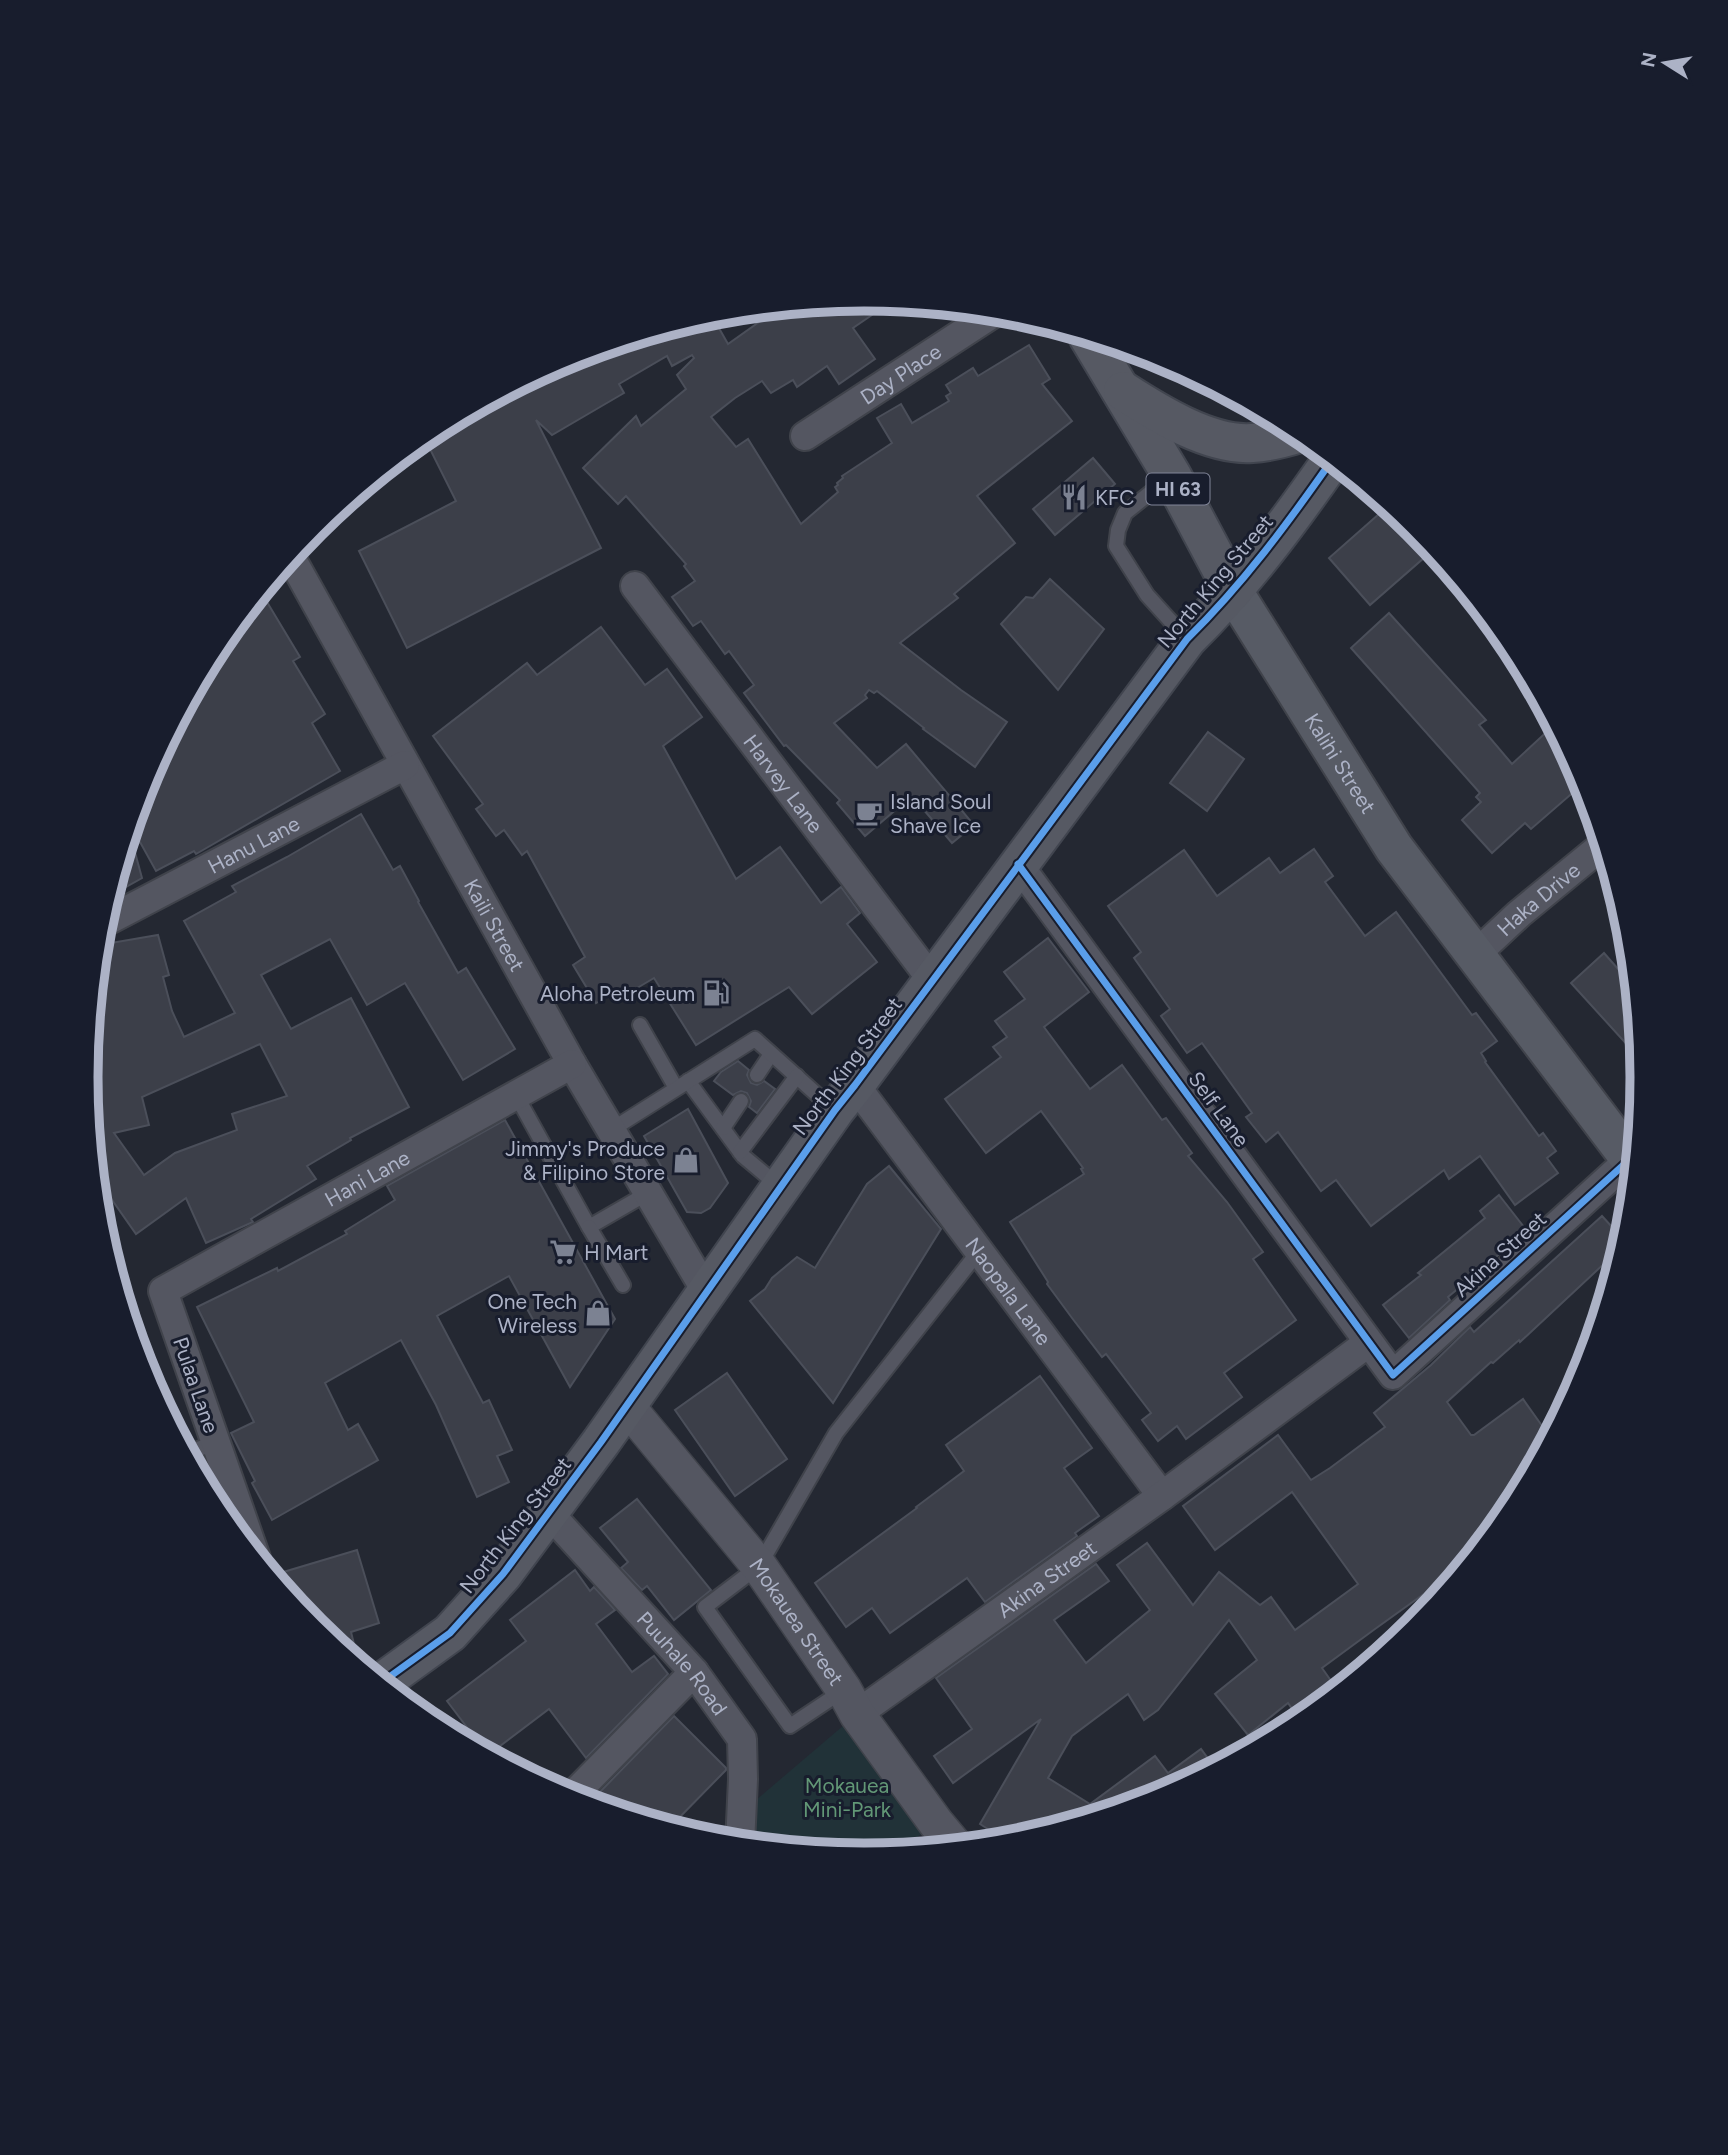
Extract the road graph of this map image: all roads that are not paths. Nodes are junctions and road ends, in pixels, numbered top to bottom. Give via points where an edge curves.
1 (981, 321) edge
2 (1095, 348) edge
3 (1119, 389) junction
4 (805, 436) dead end
5 (1285, 438) edge
6 (1327, 468) edge
7 (1172, 476) junction
8 (295, 565) edge
9 (635, 586) dead end
10 (1233, 591) junction
11 (1187, 639) junction
12 (405, 765) junction
13 (1595, 851) edge
14 (1018, 864) junction
15 (116, 916) edge
16 (1474, 956) junction
17 (932, 981) junction
18 (640, 1025) dead end
19 (772, 1054) junction
20 (572, 1064) junction
21 (757, 1076) dead end
22 (797, 1076) junction
23 (682, 1084) junction
24 (516, 1095) junction
25 (845, 1098) junction
26 (741, 1101) dead end
27 (723, 1128) junction
28 (611, 1130) junction
29 (740, 1152) junction
30 (1625, 1153) edge
31 (1624, 1168) edge
32 (780, 1187) junction
33 (648, 1193) junction
34 (589, 1227) junction
35 (979, 1251) junction
36 (623, 1285) dead end
37 (163, 1291) joint
38 (706, 1291) junction
39 (1368, 1343) junction
40 (1393, 1375) joint
41 (626, 1405) junction
42 (216, 1443) junction
43 (195, 1450) edge
44 (1162, 1496) junction
45 (549, 1513) junction
46 (246, 1530) edge
47 (759, 1566) junction
48 (694, 1672) junction
49 (389, 1677) edge
50 (850, 1702) junction
51 (580, 1788) edge
52 (741, 1833) edge
53 (949, 1839) edge

1 - 4 street, Day Place
2 - 3 main road, Kalihi Street / HI 63
3 - 5 main road via 1156,412 1222,440 1249,444
3 - 7 main road, Kalihi Street / HI 63
6 - 10 main road, North King Street
7 - 10 main road, Kalihi Street / HI 63
7 - 11 lane via 1125,513 1116,547 1147,595
8 - 12 street, Kaili Street
9 - 17 street, Harvey Lane
10 - 11 main road, North King Street
10 - 16 main road, Kalihi Street / HI 63 via 1394,848
11 - 14 main road, North King Street
12 - 15 street, Hanu Lane
12 - 20 street, Kaili Street
13 - 16 street, Haka Drive
14 - 17 main road, North King Street
14 - 39 street, Self Lane
16 - 30 main road, Kalihi Street / HI 63
17 - 25 main road, North King Street
18 - 23 lane
19 - 21 lane
19 - 22 lane
19 - 23 lane via 755,1039
20 - 24 street, Hani Lane
20 - 28 street, Kaili Street
22 - 25 lane
22 - 29 lane
23 - 27 lane
23 - 28 lane
24 - 34 lane
24 - 37 street, Hani Lane
25 - 32 main road, North King Street
25 - 35 street, Naopala Lane
26 - 27 lane
27 - 29 lane
28 - 33 street, Kaili Street
29 - 32 lane
31 - 40 street, Akina Street
32 - 38 main road, North King Street
33 - 34 lane
33 - 38 street, Kaili Street
34 - 36 lane
35 - 44 street, Naopala Lane
35 - 47 lane via 836,1433
37 - 42 street, Pulaa Lane
38 - 41 main road, North King Street
39 - 40 street, Self Lane
39 - 44 street, Akina Street
41 - 45 main road, North King Street
41 - 47 street, Mokauea Street
42 - 43 lane
42 - 46 street, Pulaa Lane
44 - 50 street, Akina Street
45 - 48 street, Puuhale Road
45 - 49 main road, North King Street via 450,1633
47 - 50 street, Mokauea Street
47 - 50 lane via 705,1607 790,1726
48 - 51 street
48 - 52 street, Puuhale Road via 741,1739
50 - 53 street, Mokauea Street

